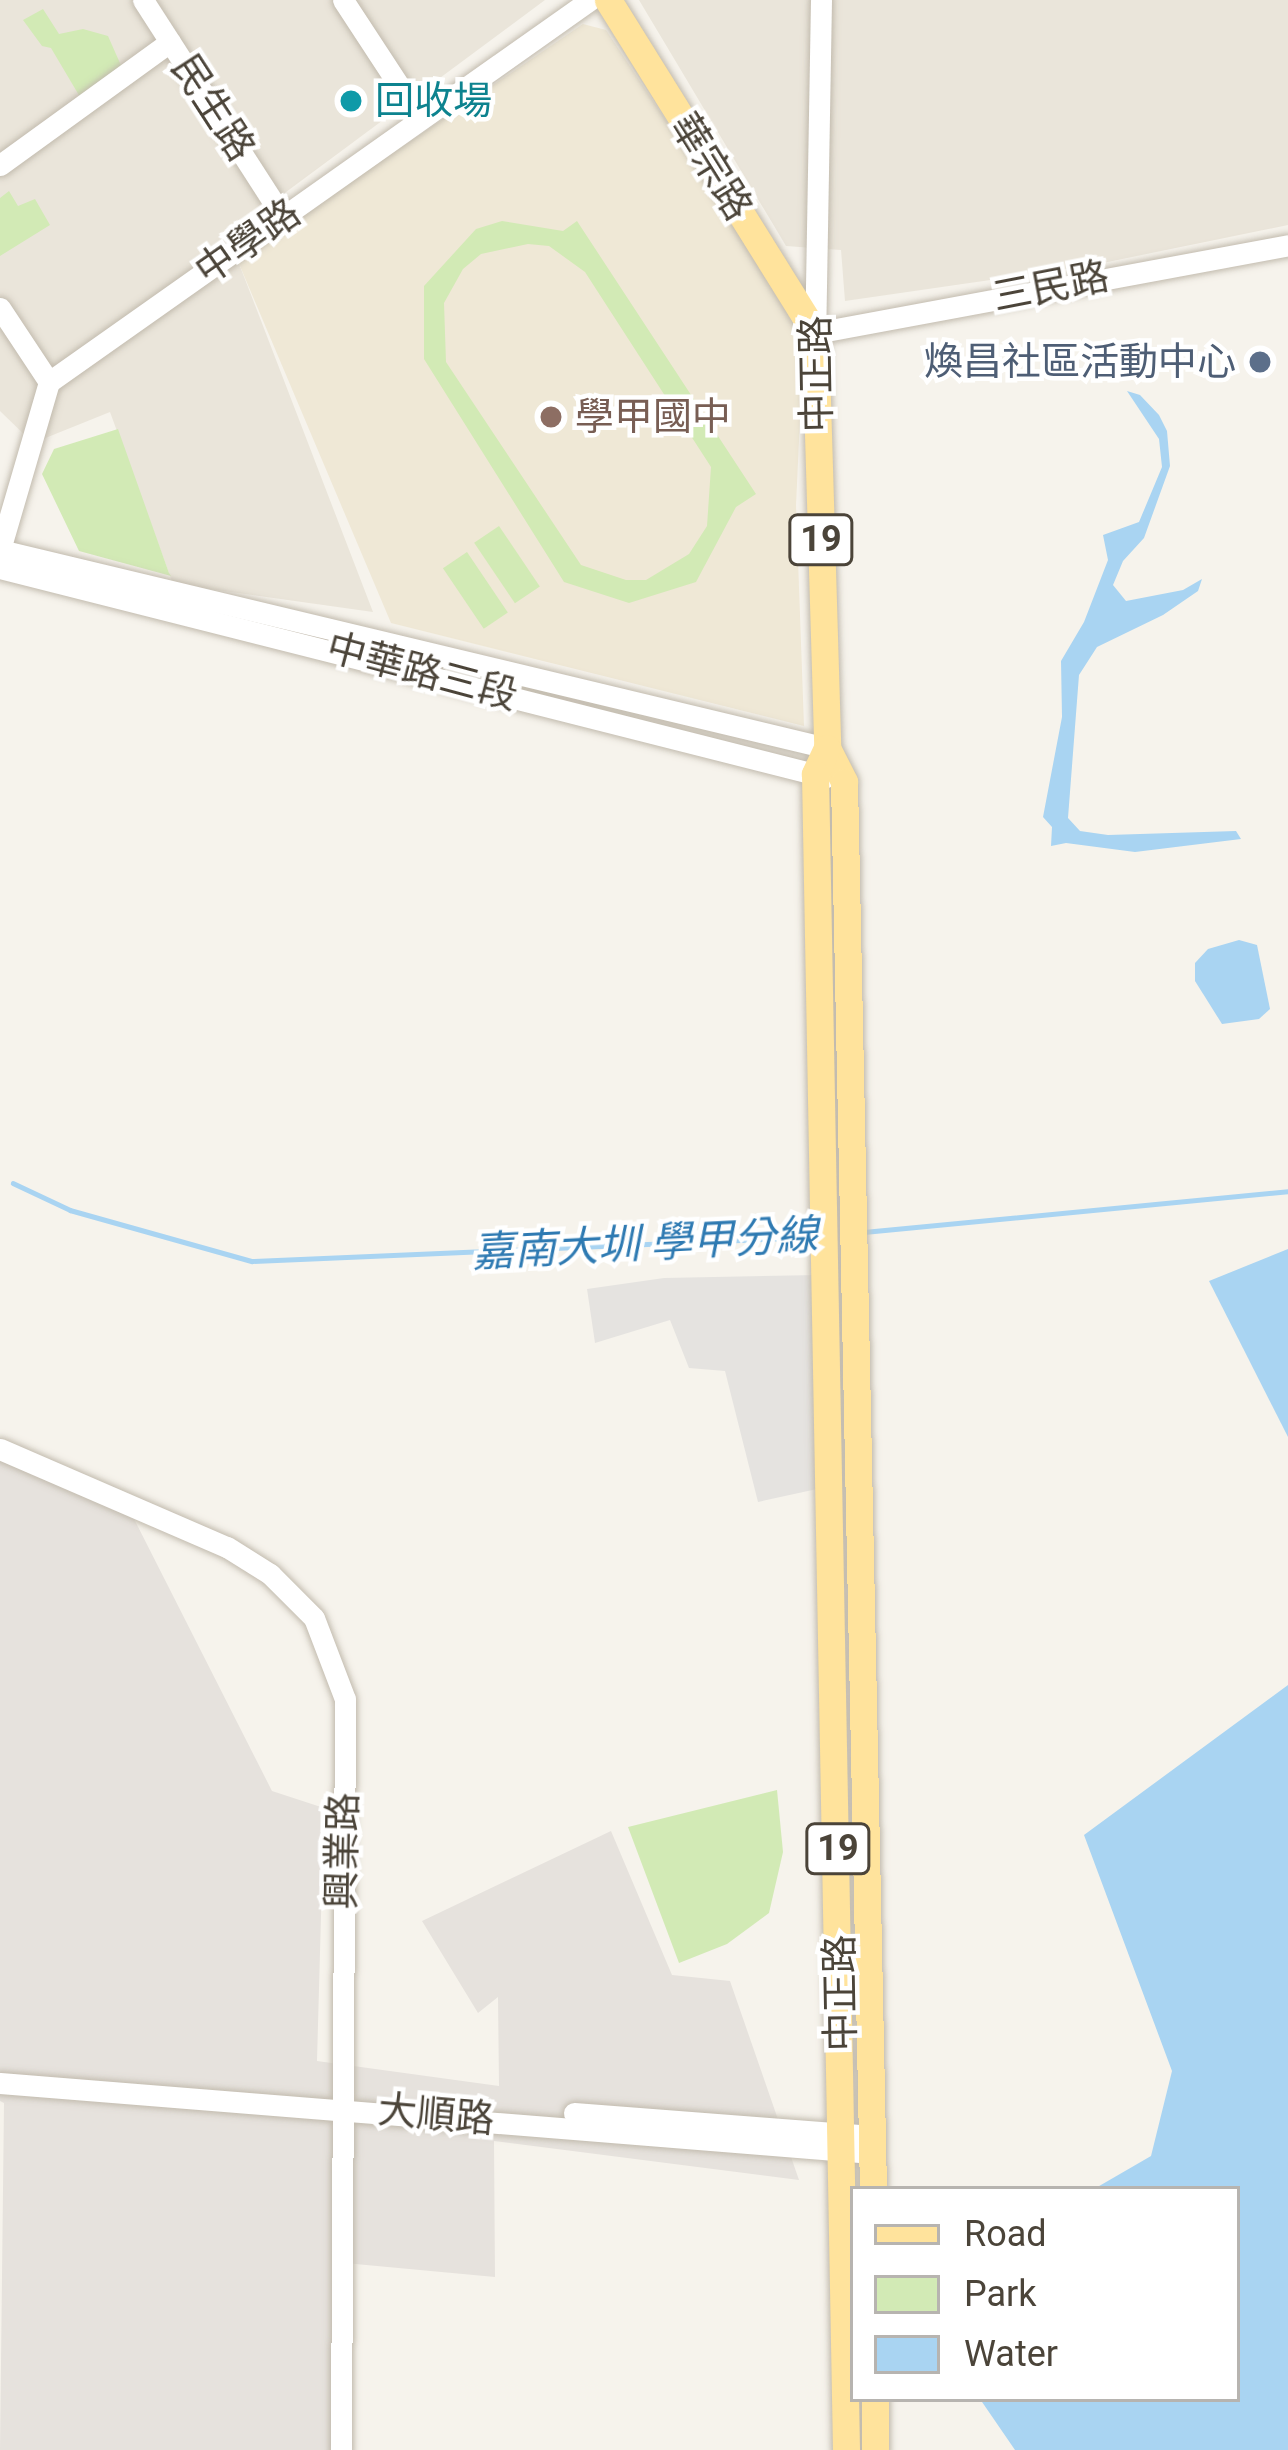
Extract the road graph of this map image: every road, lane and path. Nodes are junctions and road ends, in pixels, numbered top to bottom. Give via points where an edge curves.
1 (143, 0) edge
2 (344, 0) edge
3 (590, 0) edge
4 (608, 0) edge
5 (820, 0) edge
6 (170, 42) junction
7 (421, 119) junction
8 (0, 165) edge
9 (283, 217) junction
10 (1288, 244) edge
11 (0, 308) edge
12 (815, 333) junction
13 (49, 382) junction
14 (0, 550) edge
15 (0, 568) edge
16 (826, 748) junction
17 (815, 774) junction
18 (844, 782) junction
19 (838, 1231) junction
20 (0, 1449) edge
21 (0, 2068) edge
22 (0, 2083) edge
23 (340, 2100) junction
24 (858, 2144) junction
25 (856, 2186) edge
26 (872, 2186) edge
27 (849, 2370) edge
28 (874, 2402) edge
29 (340, 2450) edge
30 (846, 2450) edge
31 (874, 2450) edge

1 - 6 street, 民生路
2 - 7 street
3 - 7 street, 中學路
4 - 12 main road, 華宗路
5 - 12 street, 中正路
6 - 8 street
6 - 9 street, 民生路
7 - 9 street, 中學路
9 - 13 street, 中學路
10 - 12 street, 三民路
11 - 13 street
12 - 16 main road, 中正路 / 19
13 - 14 street
14 - 16 street, 中華路三段
15 - 17 street, 中華路三段
16 - 17 main road, 19
16 - 18 main road, 19
17 - 18 street, 中華路三段
17 - 19 main road, 中正路 / 19
18 - 19 main road, 中正路 / 19
19 - 24 main road, 中正路 / 19
20 - 23 street, 興業路 via 227,1546 314,1618 345,1699
21 - 23 street, 大順路
22 - 23 street, 大順路
23 - 24 street, 大順路
23 - 29 street, 興業路
24 - 25 main road, 中正路 / 19
24 - 26 main road, 中正路 / 19
27 - 30 main road, 中正路 / 19
28 - 31 main road

